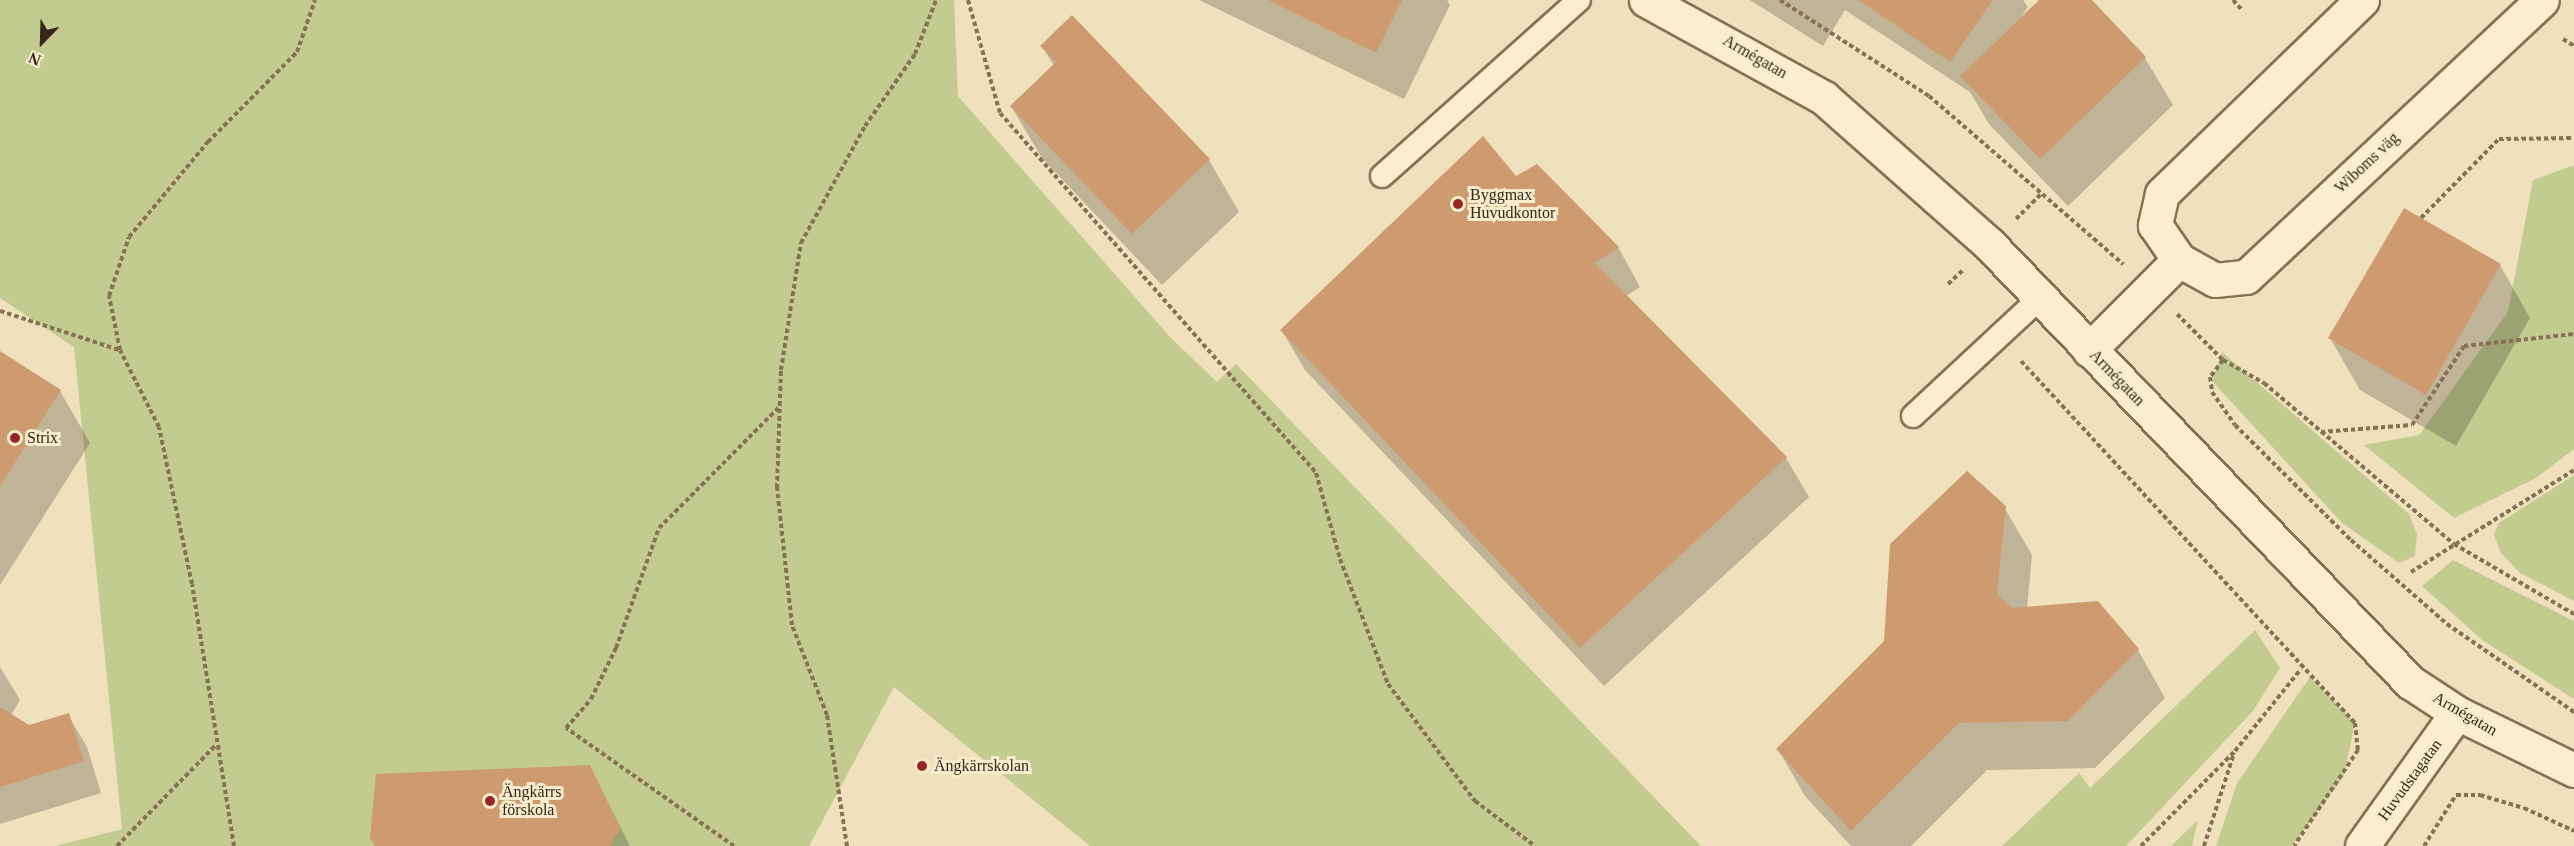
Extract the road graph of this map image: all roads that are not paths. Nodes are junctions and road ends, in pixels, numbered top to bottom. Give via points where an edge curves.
1 (1579, 0) edge
2 (1646, 0) edge
3 (2362, 0) edge
4 (2542, 0) edge
5 (1382, 176) dead end
6 (2179, 260) junction
7 (2041, 297) junction
8 (2089, 350) junction
9 (1912, 416) dead end
10 (2457, 713) junction
11 (2574, 770) edge
12 (2362, 846) edge

1 - 5 lane
2 - 7 street, Armégatan via 1824,98
3 - 6 street, Wiboms väg via 2162,194 2155,225
4 - 6 street, Wiboms väg via 2246,277 2215,280
6 - 8 street
7 - 8 street, Armégatan
7 - 9 lane
8 - 10 street, Armégatan via 2336,610 2410,682
10 - 11 street, Armégatan
10 - 12 street, Huvudstagatan

